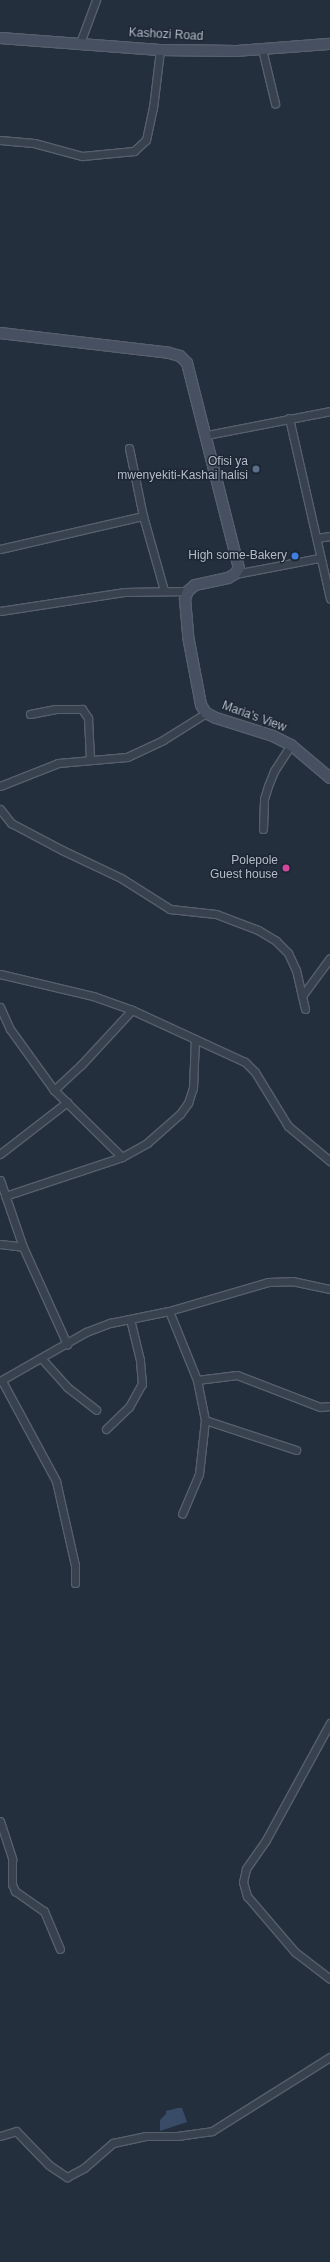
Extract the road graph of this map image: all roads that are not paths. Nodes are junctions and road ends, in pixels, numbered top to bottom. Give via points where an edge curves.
1 (96, 0) edge
2 (0, 38) edge
3 (80, 43) junction
4 (330, 44) edge
5 (262, 49) junction
6 (160, 50) junction
7 (275, 103) dead end
8 (0, 140) edge
9 (0, 332) edge
10 (330, 411) edge
11 (290, 418) junction
12 (207, 435) junction
13 (129, 448) dead end
14 (143, 516) junction
15 (330, 536) edge
16 (317, 538) junction
17 (0, 549) edge
18 (319, 558) junction
19 (235, 574) junction
20 (164, 590) junction
21 (188, 590) junction
22 (330, 598) edge
23 (0, 611) edge
24 (206, 713) junction
25 (30, 714) dead end
26 (291, 745) junction
27 (90, 759) junction
28 (330, 778) edge
29 (0, 786) edge
30 (0, 809) edge
31 (264, 829) dead end
32 (330, 958) edge
33 (0, 974) edge
34 (302, 996) junction
35 (0, 1007) edge
36 (305, 1009) dead end
37 (132, 1010) junction
38 (195, 1039) junction
39 (54, 1090) junction
40 (67, 1102) junction
41 (0, 1154) edge
42 (122, 1156) junction
43 (330, 1161) edge
44 (0, 1180) edge
45 (5, 1196) junction
46 (8, 1207) junction
47 (0, 1208) edge
48 (0, 1244) edge
49 (23, 1247) junction
50 (330, 1289) edge
51 (169, 1311) junction
52 (130, 1319) junction
53 (67, 1344) junction
54 (42, 1360) junction
55 (197, 1380) junction
56 (1, 1381) edge
57 (330, 1406) edge
58 (96, 1410) dead end
59 (205, 1420) junction
60 (106, 1429) dead end
61 (296, 1450) dead end
62 (182, 1514) dead end
63 (75, 1583) dead end
64 (330, 1722) edge
65 (0, 1821) edge
66 (60, 1949) dead end
67 (330, 1979) edge
68 (330, 2057) edge
69 (0, 2136) edge

1 - 3 street
2 - 3 street, Kashozi Road
3 - 6 street, Kashozi Road
4 - 5 street, Kashozi Road
5 - 6 street, Kashozi Road
5 - 7 street
6 - 8 street via 155,100 146,140 134,152 82,156 34,143
9 - 12 street via 180,356 187,363 192,377
10 - 11 street
11 - 12 street
11 - 16 street
12 - 19 street via 238,558 239,568
13 - 14 street
14 - 17 street
14 - 20 street
15 - 16 street
16 - 18 street
18 - 19 street
18 - 22 street
19 - 21 street via 195,585
20 - 21 street
20 - 23 street via 124,592
21 - 24 street via 185,599 188,636 201,705
24 - 26 street, Maria's View
24 - 27 street via 143,751 113,760
25 - 27 street via 56,709 82,709 88,718
26 - 28 street, Maria's View
26 - 31 street via 274,771 268,786 264,799
27 - 29 street via 58,763
30 - 34 street via 11,823 121,878 170,909 216,914 258,930 276,941 288,952
32 - 34 street
33 - 37 street via 93,996
34 - 36 street
35 - 39 street via 10,1029
37 - 38 street
37 - 39 street
38 - 42 street via 193,1088 188,1103 180,1114 147,1143
38 - 43 street via 245,1062 255,1072 288,1126
39 - 40 street
40 - 41 street
40 - 42 street
42 - 45 street
44 - 45 street
45 - 46 street
46 - 47 street
46 - 49 street
48 - 49 street
49 - 53 street
50 - 51 street via 292,1281 268,1282
51 - 52 street
51 - 55 street
52 - 53 street via 86,1332
52 - 60 street via 140,1360 142,1384 129,1407
53 - 54 street
54 - 56 street
54 - 58 street via 58,1379
55 - 57 street via 237,1375 320,1407
55 - 59 street
56 - 63 street via 56,1481 75,1565
59 - 61 street
59 - 62 street via 199,1474
64 - 67 street via 266,1840 246,1869 243,1882 247,1896 295,1952
65 - 66 street via 12,1859 12,1884 15,1891 44,1911
68 - 69 street via 212,2131 177,2136 146,2136 113,2142 84,2168 67,2177 49,2165 16,2131

